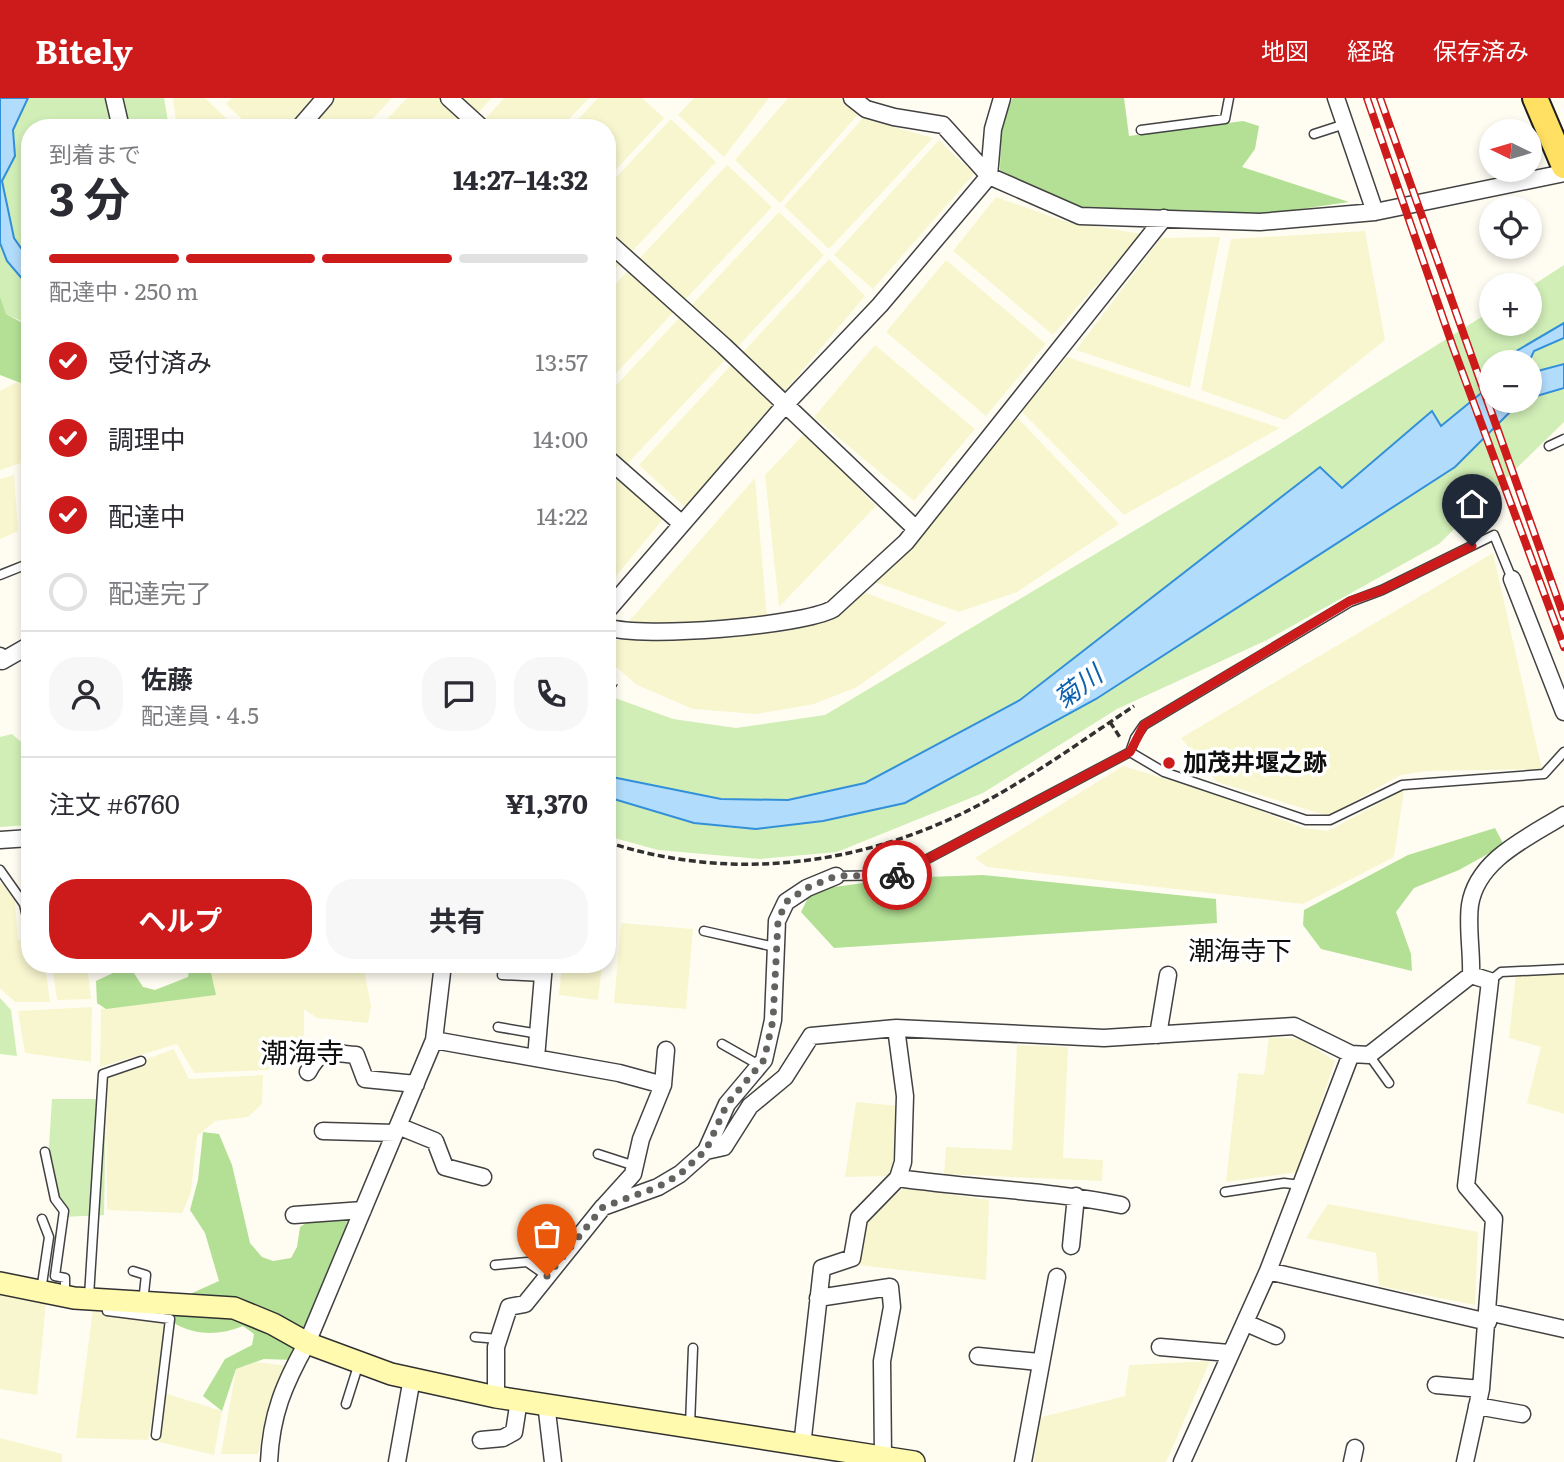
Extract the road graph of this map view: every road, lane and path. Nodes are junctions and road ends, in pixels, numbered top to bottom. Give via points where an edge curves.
1 (114, 98) edge
2 (324, 98) edge
3 (449, 98) edge
4 (852, 98) edge
5 (1002, 98) edge
6 (1229, 98) edge
7 (1336, 98) edge
8 (1535, 98) edge
9 (119, 119) edge
10 (306, 119) edge
11 (472, 119) edge
12 (1345, 124) junction
13 (1141, 130) dead end
14 (1314, 134) dead end
15 (1564, 166) edge
16 (1564, 173) edge
17 (989, 176) junction
18 (1375, 212) junction
19 (1164, 218) junction
20 (616, 249) edge
21 (784, 406) junction
22 (1564, 439) edge
23 (1549, 446) dead end
24 (616, 466) edge
25 (682, 524) junction
26 (916, 529) junction
27 (21, 567) edge
28 (0, 575) edge
29 (1512, 579) joint
30 (616, 601) edge
31 (616, 628) edge
32 (21, 650) edge
33 (1, 661) edge
34 (1134, 706) dead end
35 (1564, 712) edge
36 (1130, 752) junction
37 (1564, 752) edge
38 (1564, 815) edge
39 (21, 839) edge
40 (0, 840) edge
41 (616, 844) edge
42 (0, 870) edge
43 (836, 876) joint
44 (21, 900) edge
45 (704, 931) dead end
46 (775, 947) junction
47 (1564, 969) edge
48 (442, 973) edge
49 (523, 973) edge
50 (544, 973) edge
51 (502, 975) dead end
52 (1168, 975) dead end
53 (1471, 975) junction
54 (1490, 981) junction
55 (498, 1027) dead end
56 (896, 1028) junction
57 (539, 1034) junction
58 (1158, 1035) junction
59 (434, 1040) junction
60 (722, 1044) dead end
61 (666, 1050) dead end
62 (1351, 1054) junction
63 (1369, 1055) junction
64 (536, 1058) junction
65 (141, 1061) dead end
66 (759, 1065) junction
67 (308, 1072) dead end
68 (1389, 1083) dead end
69 (415, 1084) junction
70 (663, 1085) junction
71 (396, 1130) junction
72 (323, 1131) dead end
73 (706, 1150) junction
74 (45, 1152) dead end
75 (598, 1154) dead end
76 (635, 1166) junction
77 (483, 1177) dead end
78 (898, 1178) junction
79 (1301, 1185) junction
80 (1225, 1192) dead end
81 (1076, 1196) junction
82 (1121, 1205) dead end
83 (603, 1207) junction
84 (363, 1210) junction
85 (294, 1215) dead end
86 (42, 1219) dead end
87 (1071, 1246) dead end
88 (495, 1265) dead end
89 (133, 1271) dead end
90 (1268, 1271) junction
91 (547, 1276) junction
92 (1057, 1277) dead end
93 (0, 1283) edge
94 (41, 1293) junction
95 (65, 1297) junction
96 (818, 1298) junction
97 (97, 1300) junction
98 (143, 1302) junction
99 (1488, 1317) junction
100 (1246, 1323) junction
101 (1564, 1329) edge
102 (1276, 1336) dead end
103 (475, 1337) dead end
104 (498, 1339) junction
105 (307, 1343) junction
106 (1160, 1347) dead end
107 (693, 1349) dead end
108 (1229, 1353) junction
109 (978, 1356) dead end
110 (360, 1362) junction
111 (1039, 1362) junction
112 (412, 1378) junction
113 (1436, 1385) dead end
114 (496, 1396) junction
115 (1479, 1397) junction
116 (519, 1400) junction
117 (546, 1403) junction
118 (346, 1404) dead end
119 (1522, 1414) dead end
120 (690, 1427) junction
121 (156, 1435) dead end
122 (481, 1440) dead end
123 (802, 1446) junction
124 (845, 1457) edge
125 (883, 1457) junction
126 (269, 1462) edge
127 (397, 1462) edge
128 (553, 1462) edge
129 (914, 1462) edge
130 (1023, 1462) edge
131 (1182, 1462) edge
132 (1465, 1462) edge

1 - 9 street
2 - 10 street
3 - 11 street
4 - 17 street via 894,117 943,125
5 - 17 street via 992,129
6 - 13 lane via 1224,119
7 - 12 street
8 - 15 main road
12 - 14 lane
12 - 18 street
16 - 18 street
17 - 19 street via 1080,216
17 - 21 street via 880,305
18 - 19 street via 1260,222
19 - 26 street
20 - 21 street
21 - 25 street
21 - 26 street
22 - 23 lane
24 - 25 street
25 - 30 street
26 - 31 street via 822,615 687,631
27 - 28 lane
29 - 35 street
29 - 36 lane via 1494,535 1350,601 1144,725
32 - 33 street
34 - 41 path via 964,813 879,847 835,858 758,866 662,857
36 - 37 lane via 1164,772 1306,820 1330,820 1402,785 1544,774
36 - 43 lane via 897,875
38 - 53 street via 1497,858 1480,876 1470,905
39 - 40 street
42 - 44 lane
43 - 46 street via 786,902
45 - 46 lane
46 - 66 street via 773,1020
47 - 54 lane via 1501,972
48 - 59 street
49 - 51 lane
50 - 57 street
52 - 58 street
53 - 54 street
53 - 63 street
54 - 99 street via 1466,1186 1494,1219
55 - 57 lane
56 - 58 street via 1104,1038
56 - 73 street via 811,1036 785,1077 750,1106 724,1147
56 - 78 street via 905,1096 903,1162
57 - 64 street
58 - 62 street via 1294,1026
59 - 64 street
59 - 69 street
60 - 66 lane
61 - 70 street
62 - 63 street
62 - 79 street
63 - 68 lane
64 - 70 street
65 - 97 lane via 103,1074
66 - 73 street via 727,1104
67 - 69 street via 323,1053 356,1055 365,1079
69 - 71 street
70 - 76 street
71 - 72 street
71 - 77 street via 435,1141 445,1167
71 - 84 street
73 - 83 street via 658,1187
74 - 95 lane via 55,1199 64,1211 55,1276 65,1278
75 - 76 lane
76 - 83 street via 634,1174
78 - 81 street
78 - 96 street via 859,1218 852,1258 822,1268
79 - 80 lane via 1284,1183
79 - 90 street
81 - 82 street
81 - 87 street
83 - 91 street
84 - 85 street
84 - 105 street
86 - 94 lane via 49,1237
88 - 91 lane via 527,1262
89 - 98 lane via 146,1275
90 - 99 street
90 - 100 street
91 - 104 street via 525,1304 509,1307
92 - 111 street
93 - 94 street
94 - 95 street
95 - 97 street
96 - 123 street
96 - 125 street via 890,1287 892,1307 882,1361
97 - 98 street
97 - 121 lane via 107,1311 170,1319
98 - 105 street via 234,1308
99 - 101 street
99 - 115 street
100 - 102 street
100 - 108 street
103 - 104 lane
104 - 114 street
105 - 110 street
105 - 126 street via 283,1386 270,1432
106 - 108 street
107 - 120 lane
108 - 131 street
109 - 111 street
110 - 112 street
110 - 118 lane
111 - 130 street
112 - 114 street
112 - 127 street
113 - 115 street
114 - 116 street
115 - 119 street
115 - 132 street
116 - 117 street
116 - 122 street via 514,1432
117 - 120 street
117 - 128 street
120 - 123 street
123 - 124 street
124 - 125 street
125 - 129 street

